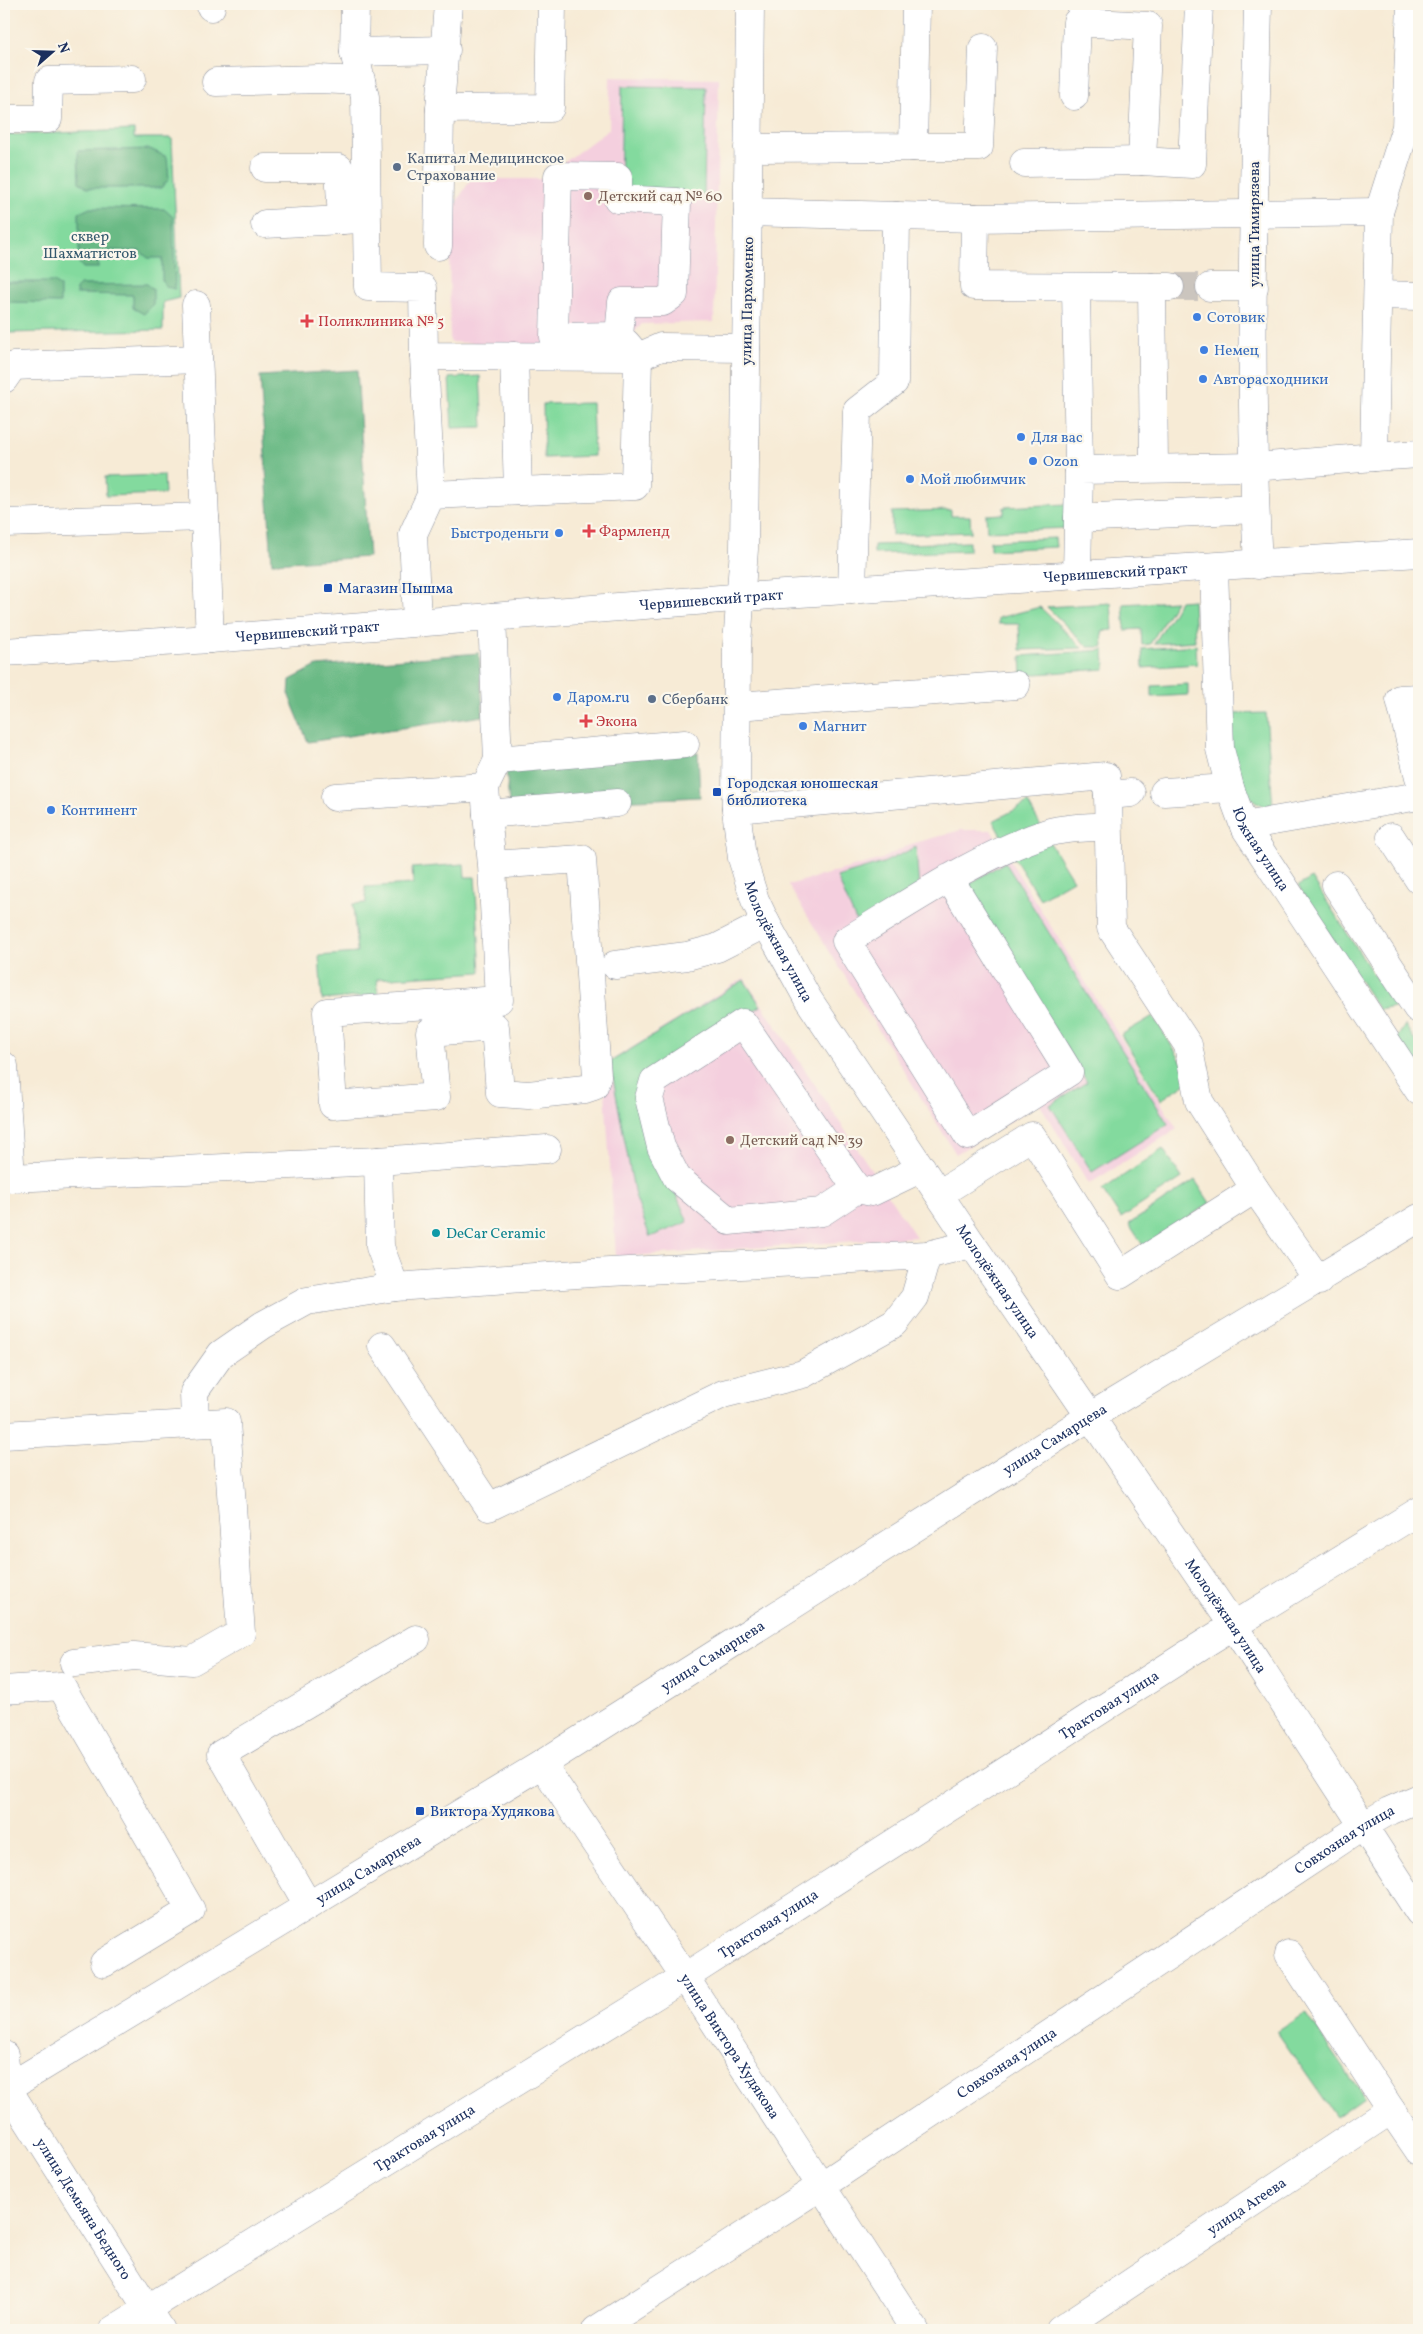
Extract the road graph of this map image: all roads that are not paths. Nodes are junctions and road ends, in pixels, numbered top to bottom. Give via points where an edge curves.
1 (355, 4) edge
2 (448, 4) edge
3 (552, 4) edge
4 (750, 4) edge
5 (916, 4) edge
6 (1199, 4) edge
7 (1258, 4) edge
8 (1411, 4) edge
9 (983, 48) dead end
10 (446, 50) junction
11 (354, 52) junction
12 (132, 80) dead end
13 (216, 82) dead end
14 (361, 82) junction
15 (1074, 96) dead end
16 (440, 109) junction
17 (4, 119) edge
18 (913, 147) junction
19 (748, 148) junction
20 (1142, 161) junction
21 (1024, 163) dead end
22 (265, 168) dead end
23 (748, 212) junction
24 (1380, 212) junction
25 (1253, 215) junction
26 (896, 216) junction
27 (975, 218) junction
28 (354, 219) junction
29 (265, 224) dead end
30 (438, 246) dead end
31 (1210, 287) tunnel mouth
32 (1254, 287) junction
33 (1076, 288) junction
34 (1378, 295) junction
35 (1419, 296) edge
36 (196, 305) dead end
37 (619, 336) junction
38 (746, 348) junction
39 (424, 356) junction
40 (514, 356) junction
41 (638, 357) junction
42 (198, 359) junction
43 (4, 379) edge
44 (1419, 454) edge
45 (1374, 456) junction
46 (1154, 467) junction
47 (1255, 467) junction
48 (1079, 470) junction
49 (518, 491) junction
50 (431, 495) junction
51 (1256, 509) junction
52 (205, 517) junction
53 (1078, 518) junction
54 (4, 523) edge
55 (1419, 554) edge
56 (1258, 565) junction
57 (1214, 568) junction
58 (1077, 576) junction
59 (852, 590) junction
60 (741, 597) junction
61 (492, 617) junction
62 (417, 622) junction
63 (210, 639) junction
64 (4, 652) edge
65 (1016, 685) dead end
66 (1419, 698) edge
67 (737, 706) junction
68 (685, 744) dead end
69 (498, 760) junction
70 (1419, 777) edge
71 (485, 787) junction
72 (1230, 788) junction
73 (1164, 792) dead end
74 (1419, 796) edge
75 (335, 797) dead end
76 (617, 803) dead end
77 (736, 808) junction
78 (487, 814) junction
79 (1107, 826) junction
80 (1244, 826) junction
81 (1391, 837) dead end
82 (492, 865) junction
83 (949, 878) junction
84 (1419, 880) edge
85 (1336, 885) dead end
86 (766, 923) junction
87 (615, 965) dead end
88 (1418, 1010) edge
89 (1381, 1033) junction
90 (4, 1066) edge
91 (1419, 1091) edge
92 (547, 1149) dead end
93 (378, 1160) junction
94 (922, 1168) junction
95 (857, 1189) junction
96 (1255, 1189) junction
97 (939, 1194) junction
98 (1419, 1218) edge
99 (972, 1244) junction
100 (926, 1255) junction
101 (1318, 1281) junction
102 (395, 1288) junction
103 (382, 1346) dead end
104 (1091, 1416) junction
105 (195, 1423) junction
106 (4, 1435) edge
107 (1419, 1510) edge
108 (1233, 1625) junction
109 (416, 1639) dead end
110 (74, 1663) dead end
111 (4, 1690) edge
112 (542, 1764) junction
113 (1419, 1798) edge
114 (1363, 1826) junction
115 (308, 1906) junction
116 (1419, 1912) edge
117 (1289, 1954) dead end
118 (104, 1963) dead end
119 (685, 1977) junction
120 (4, 2056) edge
121 (5, 2089) edge
122 (1391, 2110) junction
123 (1419, 2151) edge
124 (821, 2186) junction
125 (154, 2319) edge
126 (113, 2330) edge
127 (596, 2330) edge
128 (915, 2330) edge
129 (1060, 2330) edge

1 - 11 street
2 - 10 street
3 - 16 street via 550,108
4 - 19 street, улица Пархоменко
5 - 18 street
6 - 20 street via 1192,164
7 - 25 street, улица Тимирязева
8 - 24 street via 1406,127
9 - 18 street via 979,146
10 - 11 street
10 - 16 street
11 - 14 street
12 - 17 street via 49,81 48,119
13 - 14 street
14 - 28 street via 364,97
15 - 20 street via 1078,22 1148,26
16 - 30 street
18 - 19 street
19 - 23 street, улица Пархоменко
20 - 21 street
22 - 28 street via 339,168
23 - 26 street
23 - 38 street, улица Пархоменко
24 - 25 street
24 - 34 street
25 - 27 street
25 - 32 street, улица Тимирязева
26 - 27 street
26 - 59 street via 894,382 857,411
27 - 33 street via 974,286
28 - 29 street
28 - 39 street via 368,287 424,288
31 - 32 street
32 - 47 street, улица Тимирязева
33 - 46 street via 1161,287
33 - 48 street
34 - 35 street
34 - 45 street
36 - 42 street
37 - 37 street via 554,337 558,176 618,177 618,199 677,202 674,294 663,302 622,302
37 - 41 street
38 - 41 street via 660,347
38 - 60 street, улица Пархоменко
39 - 40 street
39 - 50 street
40 - 41 street
40 - 49 street
41 - 49 street via 635,486
42 - 43 street via 13,366
42 - 52 street
44 - 45 street
45 - 47 street
46 - 47 street
46 - 48 street
47 - 51 street, улица Тимирязева
48 - 53 street
49 - 50 street
50 - 62 street via 412,534
51 - 53 street
51 - 56 street, улица Тимирязева
52 - 54 street
52 - 63 street
53 - 58 street
55 - 56 street, Червишевский тракт
56 - 57 street, Червишевский тракт
57 - 58 street, Червишевский тракт
57 - 72 street, Южная улица via 1220,749
58 - 59 street, Червишевский тракт
59 - 60 street, Червишевский тракт
60 - 61 street, Червишевский тракт
60 - 67 street, Молодёжная улица
61 - 62 street, Червишевский тракт
61 - 69 street
62 - 63 street, Червишевский тракт
63 - 64 street, Червишевский тракт
65 - 67 street
66 - 70 street via 1400,699
67 - 77 street, Молодёжная улица
68 - 69 street
69 - 71 street
71 - 75 street
71 - 78 street
72 - 73 street
72 - 80 street, Южная улица
74 - 80 street
76 - 78 street
77 - 79 street via 1106,776 1119,794
77 - 86 street, Молодёжная улица via 742,858
78 - 82 street
79 - 83 street via 1049,832
79 - 96 street via 1110,928 1188,1046 1199,1101
80 - 89 street, Южная улица
81 - 84 street
82 - 82 street via 499,1000 327,1012 333,1105 436,1097 430,1032 495,1027 500,1093 528,1096 594,1086 597,1076 582,859
83 - 83 street via 846,941 968,1136 1069,1072
85 - 88 street
86 - 87 street via 717,948 687,956
86 - 94 street, Молодёжная улица via 808,999
88 - 89 street
89 - 91 street, Южная улица
90 - 93 street via 11,1178
92 - 93 street
93 - 102 street via 380,1247
94 - 95 street via 872,1192
94 - 97 street, Молодёжная улица
95 - 95 street via 822,1212 729,1221 677,1178 659,1139 650,1098 654,1081 743,1024
96 - 97 street via 1120,1275 1032,1136
96 - 101 street
97 - 99 street, Молодёжная улица
98 - 101 street, улица Самарцева
99 - 100 street
99 - 104 street, Молодёжная улица
100 - 102 street via 592,1273
100 - 103 street via 915,1297 895,1323 803,1374 723,1394 490,1507
101 - 104 street, улица Самарцева
102 - 105 street via 307,1301 220,1354 194,1392
104 - 108 street, Молодёжная улица
104 - 112 street, улица Самарцева
105 - 106 street
105 - 110 street via 226,1422 241,1633 192,1661 134,1656
107 - 108 street, Трактовая улица
108 - 114 street, Молодёжная улица
108 - 119 street, Трактовая улица
109 - 115 street via 221,1754
111 - 118 street via 61,1686 191,1910
112 - 115 street, улица Самарцева
112 - 119 street, улица Виктора Худякова
113 - 114 street, Совхозная улица
114 - 116 street, Молодёжная улица
114 - 124 street, Совхозная улица
115 - 121 street, улица Самарцева
117 - 122 street
119 - 124 street, улица Виктора Худякова
119 - 125 street, Трактовая улица
120 - 121 street
121 - 125 street, улица Демьяна Бедного
122 - 123 street
122 - 129 street, улица Агеева
124 - 127 street, Совхозная улица
124 - 128 street, улица Виктора Худякова
125 - 126 street, Трактовая улица

